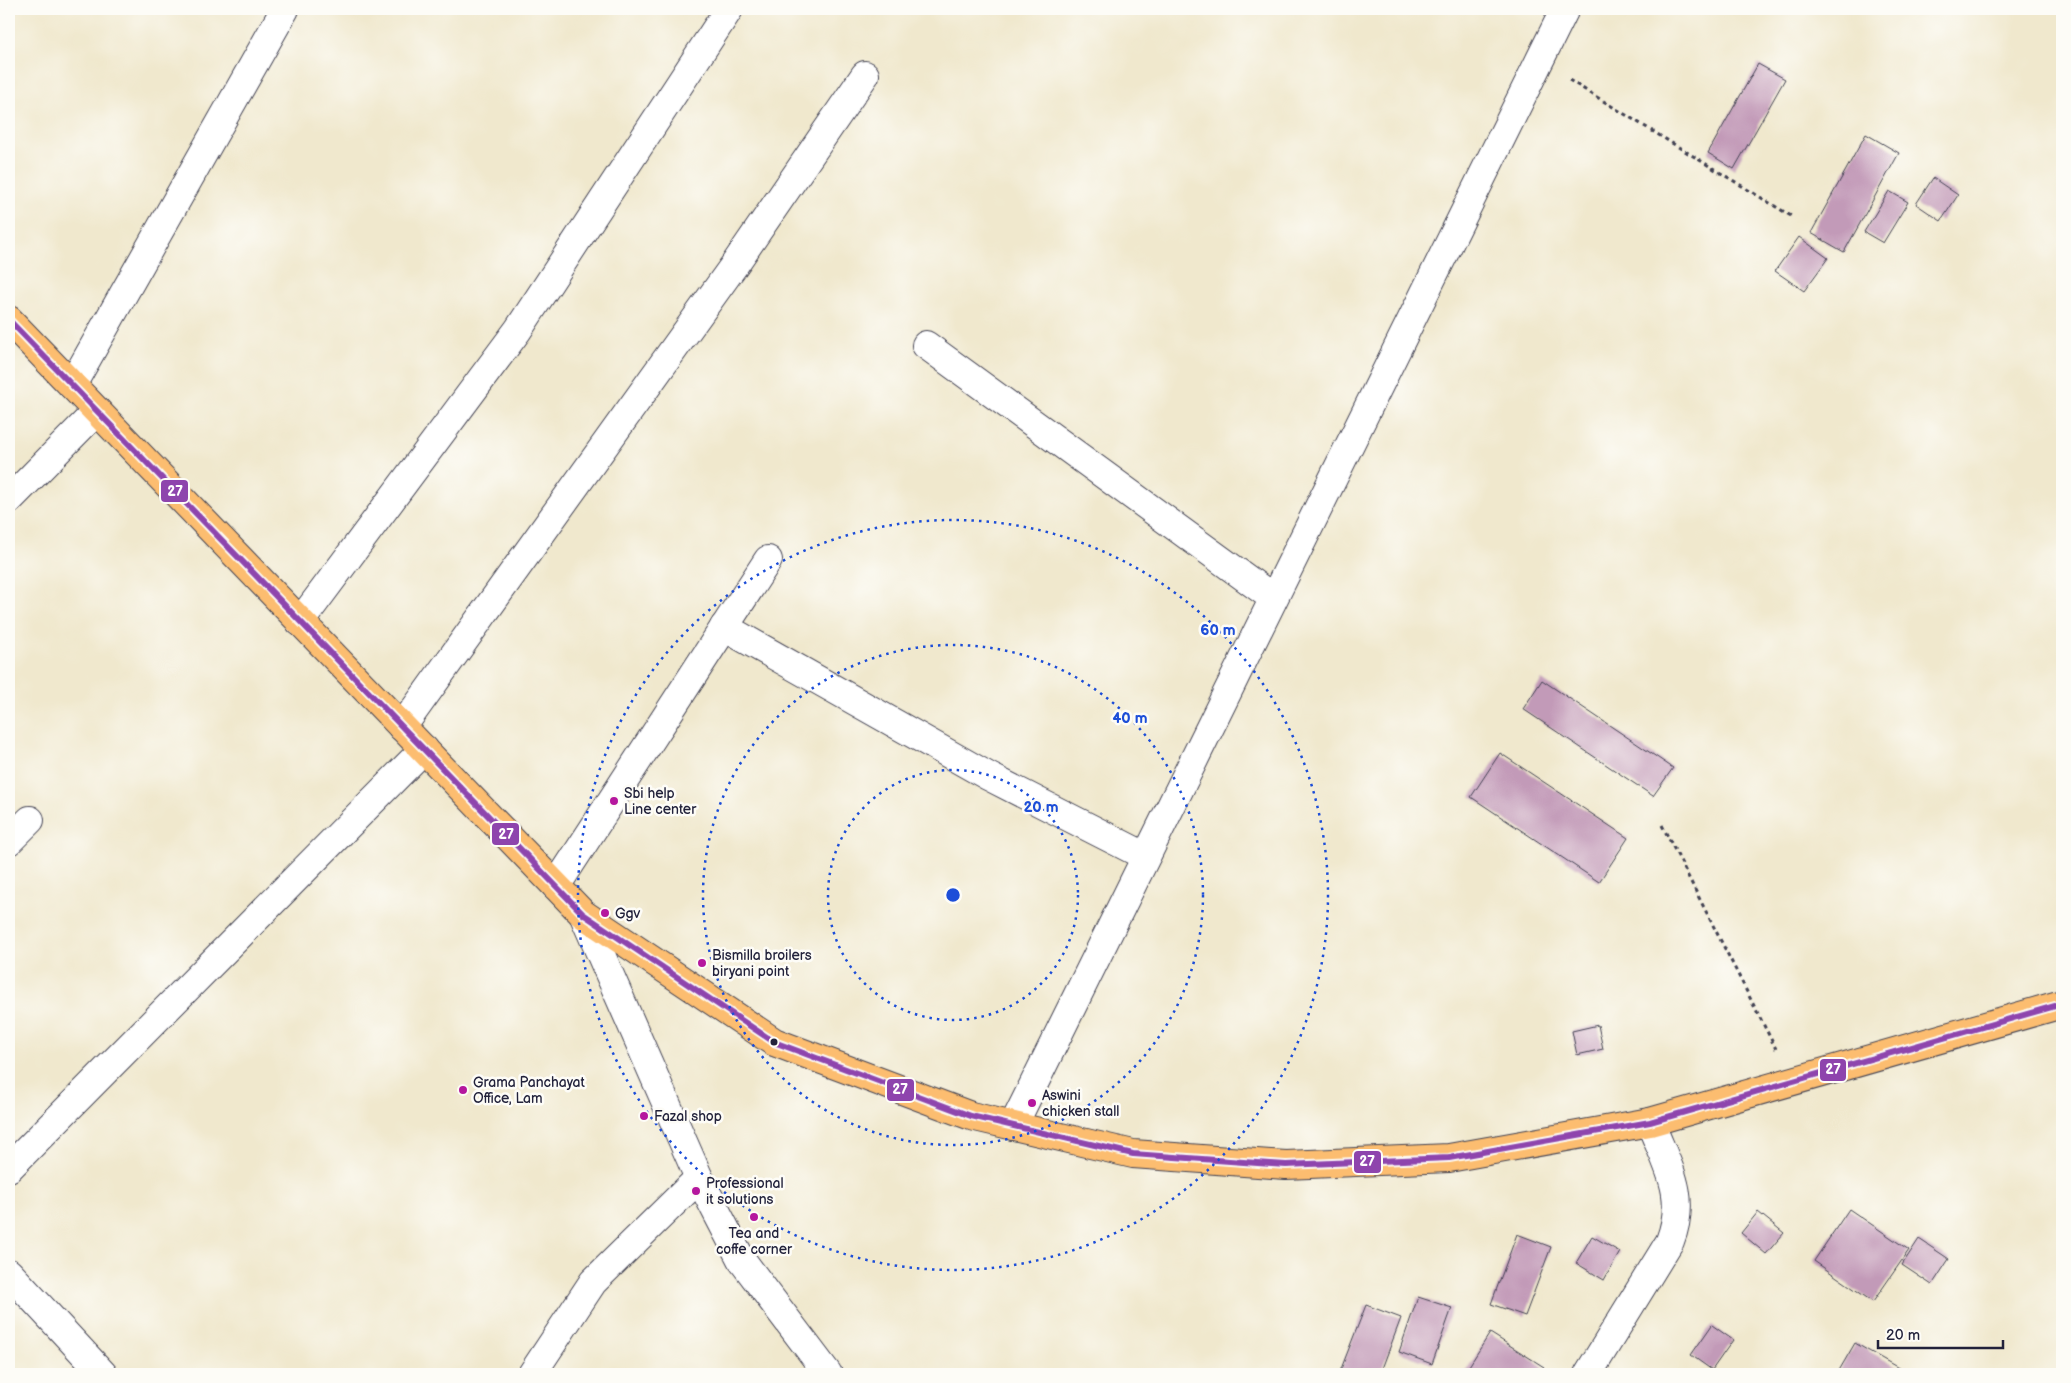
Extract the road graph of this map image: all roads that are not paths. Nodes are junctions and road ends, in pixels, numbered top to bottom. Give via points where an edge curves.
1 (285, 9) edge
2 (729, 9) edge
3 (1565, 9) edge
4 (865, 75) dead end
5 (9, 320) edge
6 (926, 345) dead end
7 (72, 385) junction
8 (97, 411) junction
9 (9, 500) edge
10 (768, 560) dead end
11 (1273, 598) junction
12 (300, 622) junction
13 (724, 627) junction
14 (402, 727) junction
15 (424, 749) junction
16 (30, 820) dead end
17 (9, 841) edge
18 (1146, 856) junction
19 (556, 886) junction
20 (583, 914) junction
21 (2062, 1004) edge
22 (1650, 1122) junction
23 (1013, 1126) junction
24 (9, 1168) edge
25 (699, 1178) junction
26 (9, 1274) edge
27 (103, 1374) edge
28 (532, 1374) edge
29 (828, 1374) edge
30 (1588, 1374) edge

1 - 7 street
2 - 12 street via 518,330
3 - 11 street
4 - 14 street via 735,264
5 - 7 main road
6 - 11 street
7 - 8 main road
8 - 9 street
8 - 12 main road
10 - 13 street
11 - 18 street
12 - 14 main road
13 - 18 street via 988,776
13 - 19 street
14 - 15 main road
15 - 19 main road
15 - 24 street
16 - 17 street
18 - 23 street
19 - 20 main road
20 - 23 main road via 774,1042 971,1116
20 - 25 street
21 - 22 main road
22 - 23 main road via 1449,1158 1286,1165 1134,1154
22 - 30 street via 1676,1192 1678,1212 1675,1226 1670,1241
25 - 28 street via 593,1282
25 - 29 street via 741,1259
26 - 27 street

